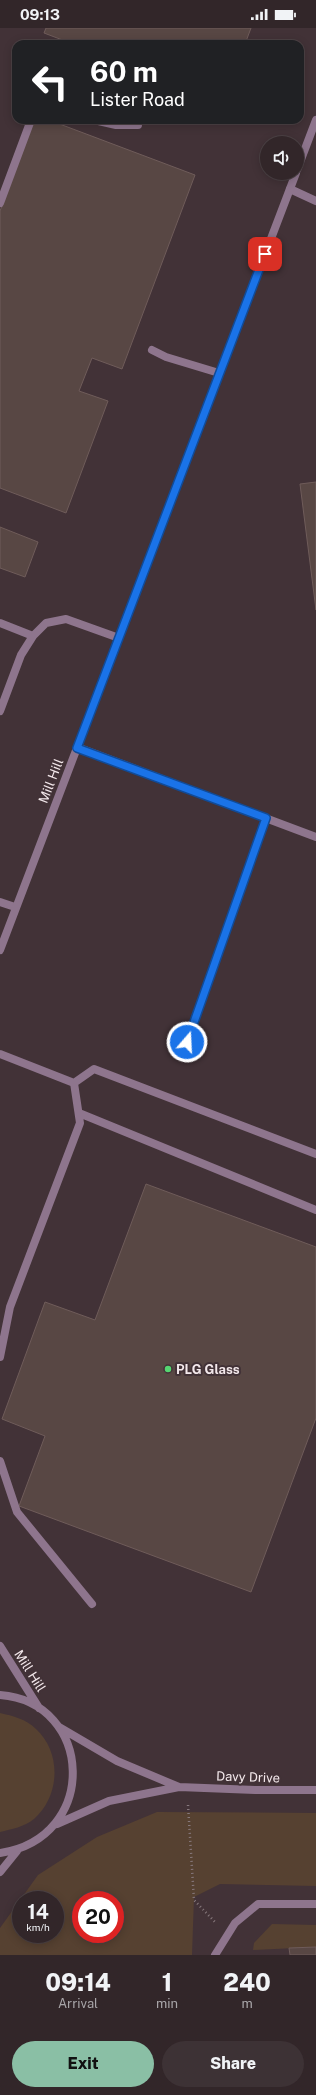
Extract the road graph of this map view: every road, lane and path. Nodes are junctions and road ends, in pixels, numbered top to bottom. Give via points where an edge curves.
1 (316, 120) edge
2 (30, 124) edge
3 (112, 124) edge
4 (138, 125) dead end
5 (304, 152) edge
6 (293, 180) edge
7 (290, 189) junction
8 (316, 201) edge
9 (0, 203) edge
10 (152, 350) dead end
11 (220, 373) junction
12 (0, 623) edge
13 (33, 636) junction
14 (119, 638) junction
15 (0, 711) edge
16 (77, 748) junction
17 (266, 818) junction
18 (316, 837) edge
19 (0, 902) edge
20 (15, 907) junction
21 (0, 950) edge
22 (187, 1042) dead end
23 (0, 1054) edge
24 (74, 1083) junction
25 (79, 1113) junction
26 (316, 1154) edge
27 (316, 1210) edge
28 (0, 1357) edge
29 (0, 1461) edge
30 (92, 1604) dead end
31 (0, 1646) edge
32 (0, 1695) edge
33 (39, 1708) junction
34 (59, 1727) junction
35 (182, 1787) junction
36 (316, 1790) edge
37 (57, 1824) junction
38 (17, 1850) junction
39 (0, 1853) edge
40 (0, 1872) edge
41 (316, 1904) edge
42 (227, 1936) junction
43 (216, 1955) edge

1 - 5 street
2 - 9 street
3 - 4 street
6 - 7 street, Mill Hill
7 - 8 street
7 - 11 street, Mill Hill
10 - 11 street via 166,357
11 - 14 street, Mill Hill
12 - 13 street
13 - 14 street via 46,623 66,619
13 - 15 street via 21,655
14 - 16 street, Mill Hill
16 - 17 street
16 - 20 street, Mill Hill
17 - 18 street
17 - 22 street
19 - 20 street
20 - 21 street, Mill Hill
23 - 24 street
24 - 25 street
24 - 26 street via 94,1069
25 - 27 street
25 - 28 street via 80,1123 10,1307
29 - 30 street via 17,1512
31 - 33 street, Mill Hill
32 - 33 street via 14,1696
33 - 34 street
34 - 35 street, Davy Drive via 117,1761
34 - 37 street via 71,1752 74,1779 69,1803
35 - 36 street, Davy Drive
35 - 37 street, Davy Drive via 109,1801
35 - 42 path via 194,1900
37 - 38 street via 39,1840
38 - 39 street
38 - 40 street
41 - 42 street via 258,1904 235,1923
42 - 43 street

